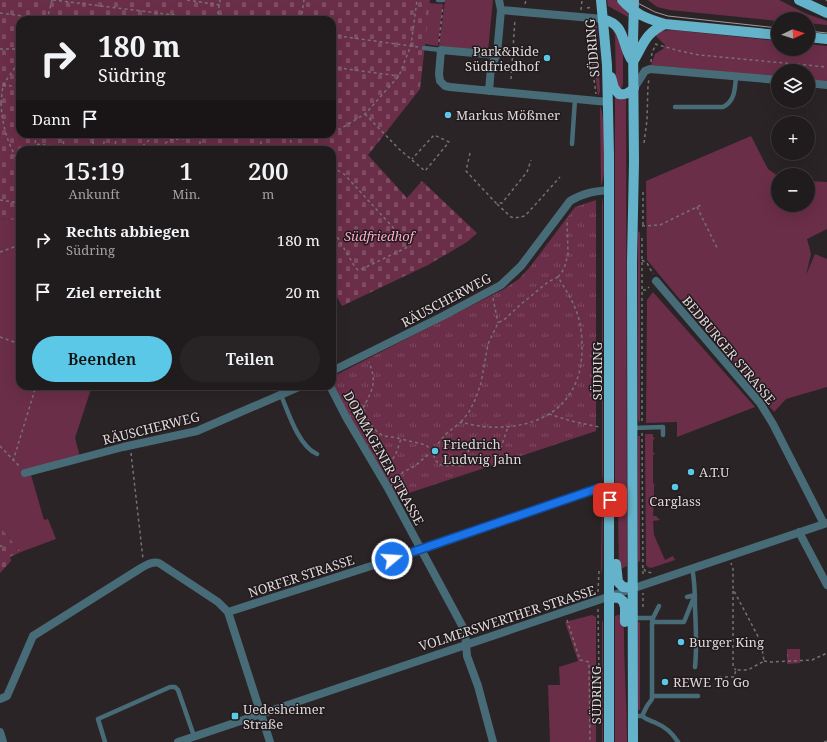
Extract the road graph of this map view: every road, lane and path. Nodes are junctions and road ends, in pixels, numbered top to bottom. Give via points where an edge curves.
1 (52, 0) edge
2 (187, 0) edge
3 (220, 0) edge
4 (304, 0) edge
5 (417, 0) edge
6 (438, 0) edge
7 (443, 0) edge
8 (499, 0) edge
9 (622, 0) edge
10 (634, 0) edge
11 (799, 0) edge
12 (596, 2) edge
13 (220, 5) junction
14 (587, 8) dead end
15 (592, 8) junction
16 (501, 10) junction
17 (516, 11) junction
18 (634, 12) junction
19 (0, 13) edge
20 (827, 13) edge
21 (24, 16) edge
22 (48, 16) edge
23 (182, 16) edge
24 (218, 16) edge
25 (302, 16) edge
26 (598, 18) junction
27 (665, 24) junction
28 (771, 33) edge
29 (336, 36) edge
30 (815, 38) edge
31 (827, 39) edge
32 (651, 40) dead end
33 (411, 45) junction
34 (656, 45) junction
35 (424, 48) joint
36 (0, 49) edge
37 (16, 49) edge
38 (440, 50) junction
39 (496, 55) junction
40 (633, 62) junction
41 (651, 63) dead end
42 (607, 65) junction
43 (16, 66) edge
44 (827, 67) edge
45 (336, 68) edge
46 (650, 74) dead end
47 (399, 76) junction
48 (736, 76) junction
49 (510, 79) dead end
50 (771, 79) edge
51 (815, 84) edge
52 (4, 85) junction
53 (827, 85) edge
54 (16, 86) edge
55 (634, 88) junction
56 (489, 91) junction
57 (575, 99) junction
58 (597, 101) junction
59 (608, 102) junction
60 (0, 103) edge
61 (675, 107) dead end
62 (365, 114) junction
63 (336, 130) edge
64 (36, 138) edge
65 (86, 138) edge
66 (152, 138) edge
67 (190, 138) edge
68 (94, 139) joint
69 (35, 144) joint
70 (572, 144) dead end
71 (46, 146) edge
72 (92, 146) edge
73 (142, 146) edge
74 (162, 146) edge
75 (643, 148) dead end
76 (470, 153) dead end
77 (16, 158) edge
78 (412, 159) junction
79 (531, 160) dead end
80 (336, 170) edge
81 (560, 176) dead end
82 (643, 186) dead end
83 (610, 190) junction
84 (0, 200) edge
85 (16, 202) edge
86 (496, 203) junction
87 (703, 204) dead end
88 (697, 207) junction
89 (569, 215) dead end
90 (642, 233) dead end
91 (336, 235) edge
92 (16, 247) edge
93 (718, 250) dead end
94 (0, 252) edge
95 (642, 260) junction
96 (558, 277) junction
97 (656, 281) joint
98 (492, 290) junction
99 (498, 324) junction
100 (0, 337) edge
101 (16, 343) edge
102 (366, 354) junction
103 (336, 369) edge
104 (35, 390) edge
105 (292, 390) edge
106 (332, 390) edge
107 (281, 395) junction
108 (363, 408) junction
109 (549, 414) junction
110 (346, 417) junction
111 (600, 420) dead end
112 (461, 422) junction
113 (508, 427) junction
114 (637, 428) junction
115 (663, 435) dead end
116 (401, 439) junction
117 (0, 446) edge
118 (130, 446) junction
119 (432, 451) junction
120 (317, 454) dead end
121 (378, 471) junction
122 (25, 473) dead end
123 (609, 488) junction
124 (389, 490) junction
125 (825, 523) edge
126 (799, 532) junction
127 (421, 550) junction
128 (610, 552) junction
129 (729, 556) junction
130 (599, 565) dead end
131 (144, 566) junction
132 (692, 568) junction
133 (643, 569) junction
134 (656, 572) dead end
135 (643, 574) dead end
136 (827, 585) edge
137 (633, 588) junction
138 (733, 589) junction
139 (598, 595) dead end
140 (695, 595) junction
141 (687, 596) dead end
142 (609, 597) junction
143 (659, 606) dead end
144 (598, 609) dead end
145 (228, 612) junction
146 (564, 612) junction
147 (632, 618) junction
148 (653, 620) junction
149 (632, 640) junction
150 (466, 644) junction
151 (827, 653) edge
152 (764, 660) junction
153 (695, 667) dead end
154 (736, 670) junction
155 (719, 677) dead end
156 (599, 679) dead end
157 (695, 690) dead end
158 (652, 696) junction
159 (0, 698) edge
160 (262, 714) junction
161 (638, 716) junction
162 (0, 732) edge
163 (194, 736) junction
164 (827, 741) edge
165 (3, 742) edge
166 (105, 742) edge
167 (178, 742) edge
168 (270, 742) edge
169 (493, 742) edge
170 (590, 742) edge
171 (609, 742) edge
172 (633, 742) edge
173 (678, 742) edge
174 (824, 742) edge

1 - 22 path
1 - 23 path
2 - 13 path
3 - 13 path
4 - 25 path
5 - 33 path
6 - 7 lane
7 - 38 path
8 - 16 street
9 - 18 main road
10 - 18 main road
11 - 20 main road
12 - 15 path
12 - 26 main road, SÜDRING
13 - 24 path
14 - 15 path
15 - 26 path
16 - 17 street
16 - 39 street
17 - 26 street
17 - 49 path
18 - 27 main road via 648,20
18 - 40 main road
19 - 21 path
26 - 40 main road via 613,23 620,30
26 - 42 main road, SÜDRING
26 - 58 path via 593,72
27 - 28 main road
27 - 40 main road via 648,36
29 - 33 path
30 - 31 main road
32 - 34 path
33 - 35 path
33 - 47 path
34 - 41 path
34 - 44 path via 699,55
35 - 38 lane
36 - 37 path
38 - 39 street
38 - 56 street via 439,74 442,84
39 - 56 street via 491,67
40 - 55 main road
42 - 55 main road via 614,88 619,94 629,93
42 - 59 main road, SÜDRING
43 - 52 path
45 - 47 path
46 - 75 path
47 - 62 path
48 - 50 street
48 - 55 street via 650,69 645,71
48 - 61 lane via 729,104 723,107
51 - 53 street
52 - 54 path
52 - 60 path
55 - 114 main road
56 - 57 street
57 - 58 street
57 - 70 lane
58 - 59 street
59 - 83 main road, SÜDRING
60 - 77 path via 6,134
62 - 63 path
62 - 78 path
64 - 69 path
65 - 68 path
66 - 73 path
67 - 74 path via 170,140
68 - 72 path
69 - 71 path
76 - 86 path via 466,171
78 - 78 path via 425,171 449,142 434,135
79 - 86 path via 527,172 502,202
80 - 91 path via 344,174 410,246 358,270
81 - 86 path via 525,216 511,217
82 - 88 path via 642,226 660,225
83 - 98 street, RÄUSCHERWEG via 590,192 570,201 521,266
83 - 123 main road, SÜDRING
84 - 85 path
87 - 88 path
88 - 93 path
89 - 96 path via 568,254 564,269
90 - 95 path
92 - 94 path
95 - 97 path via 647,263
95 - 114 path
96 - 99 path via 548,282
96 - 109 path via 577,312 582,345 581,362 577,382 571,393 563,404
97 - 125 street, BEDBURGER STRASSE via 760,403
98 - 99 path
98 - 102 street, RÄUSCHERWEG
99 - 112 path via 488,344 476,398
100 - 101 path
102 - 103 street, RÄUSCHERWEG
102 - 108 path via 374,381
104 - 117 path via 13,461
105 - 107 street, RÄUSCHERWEG
106 - 110 street, DORMAGENER STRASSE
107 - 118 street, RÄUSCHERWEG via 197,431
107 - 120 lane via 302,440
108 - 110 path
108 - 116 path via 373,428 382,435
109 - 111 path via 600,427
109 - 113 path via 522,425
110 - 121 street, DORMAGENER STRASSE
112 - 113 path via 484,427
112 - 119 path via 447,433
113 - 119 path via 500,450 470,448 462,465 443,466 436,461
114 - 115 lane via 663,427
114 - 133 path
114 - 137 main road
116 - 119 path via 426,446
116 - 121 path via 389,465
118 - 122 street, RÄUSCHERWEG
118 - 131 path
119 - 124 path via 404,472
121 - 124 street, DORMAGENER STRASSE
123 - 127 street, NORFER STRASSE via 599,488
123 - 128 main road, SÜDRING
124 - 127 street, DORMAGENER STRASSE
125 - 126 street, VOLMERSWERTHER STRASSE
126 - 129 street, VOLMERSWERTHER STRASSE
126 - 136 street
127 - 145 street, NORFER STRASSE
127 - 150 street, DORMAGENER STRASSE via 466,631
128 - 137 main road via 616,562 618,582 623,587
128 - 142 main road, SÜDRING
129 - 132 street, VOLMERSWERTHER STRASSE
129 - 138 path via 733,569
130 - 139 path
131 - 145 street via 159,563 218,602
131 - 159 street via 33,636 7,696
132 - 137 street, VOLMERSWERTHER STRASSE
132 - 140 lane
133 - 134 path via 646,572
133 - 135 path
137 - 142 street, VOLMERSWERTHER STRASSE
137 - 147 main road
138 - 152 path via 762,642
138 - 154 path via 733,667
140 - 141 lane
140 - 148 lane via 684,622
140 - 153 lane
142 - 146 street, VOLMERSWERTHER STRASSE
142 - 149 main road via 624,601 625,628
142 - 171 main road, SÜDRING
143 - 148 lane
144 - 156 path
145 - 160 street
146 - 150 street, VOLMERSWERTHER STRASSE
146 - 170 path via 580,660 589,662
147 - 148 lane
147 - 149 main road
148 - 158 lane
149 - 161 main road
150 - 160 street, VOLMERSWERTHER STRASSE
150 - 169 street, DORMAGENER STRASSE via 467,656
151 - 152 path via 812,660
152 - 154 path via 748,670
154 - 155 path via 734,677
157 - 158 lane via 696,696
158 - 161 lane via 652,700
160 - 163 street, VOLMERSWERTHER STRASSE
160 - 168 street
161 - 172 main road
161 - 173 lane via 662,726 673,734
162 - 165 street
163 - 166 lane via 178,690 170,687 98,720
163 - 167 street, VOLMERSWERTHER STRASSE
164 - 174 path

